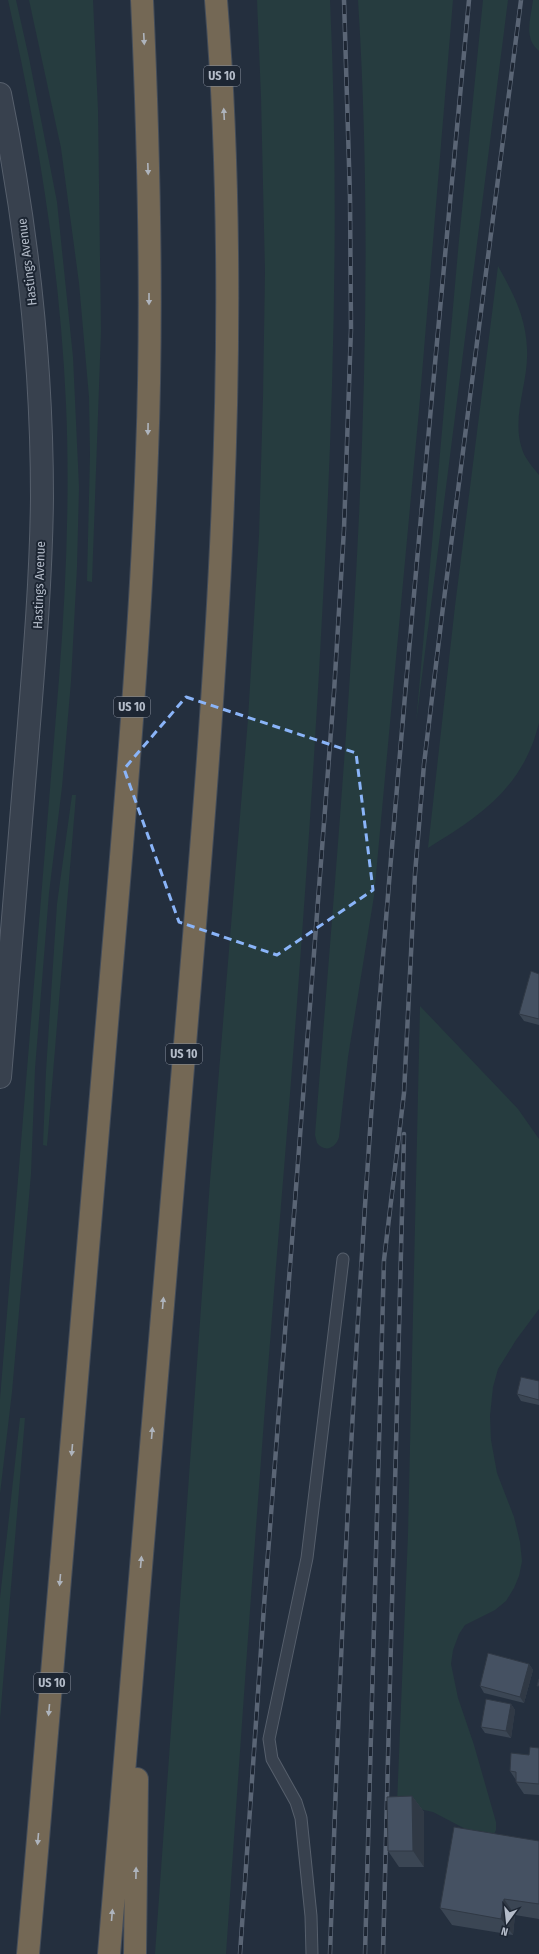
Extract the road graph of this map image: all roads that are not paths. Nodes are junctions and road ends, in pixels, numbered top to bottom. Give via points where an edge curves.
1 (142, 0) edge
2 (216, 0) edge
3 (0, 94) edge
4 (0, 1077) edge
5 (343, 1259) dead end
6 (139, 1588) junction
7 (28, 1954) edge
8 (109, 1954) edge
9 (135, 1954) edge
10 (312, 1954) edge

1 -> 7 highway, US 10 via 149,192 147,448 142,578 106,1043
6 -> 2 highway, US 10 via 196,910 222,537 228,283 226,153
3 - 4 street, Hastings Avenue via 16,181 32,305 41,436 42,499 36,651
5 - 10 lane via 307,1558 269,1739 272,1759 302,1818
8 -> 6 highway, US 10
9 -> 6 highway

